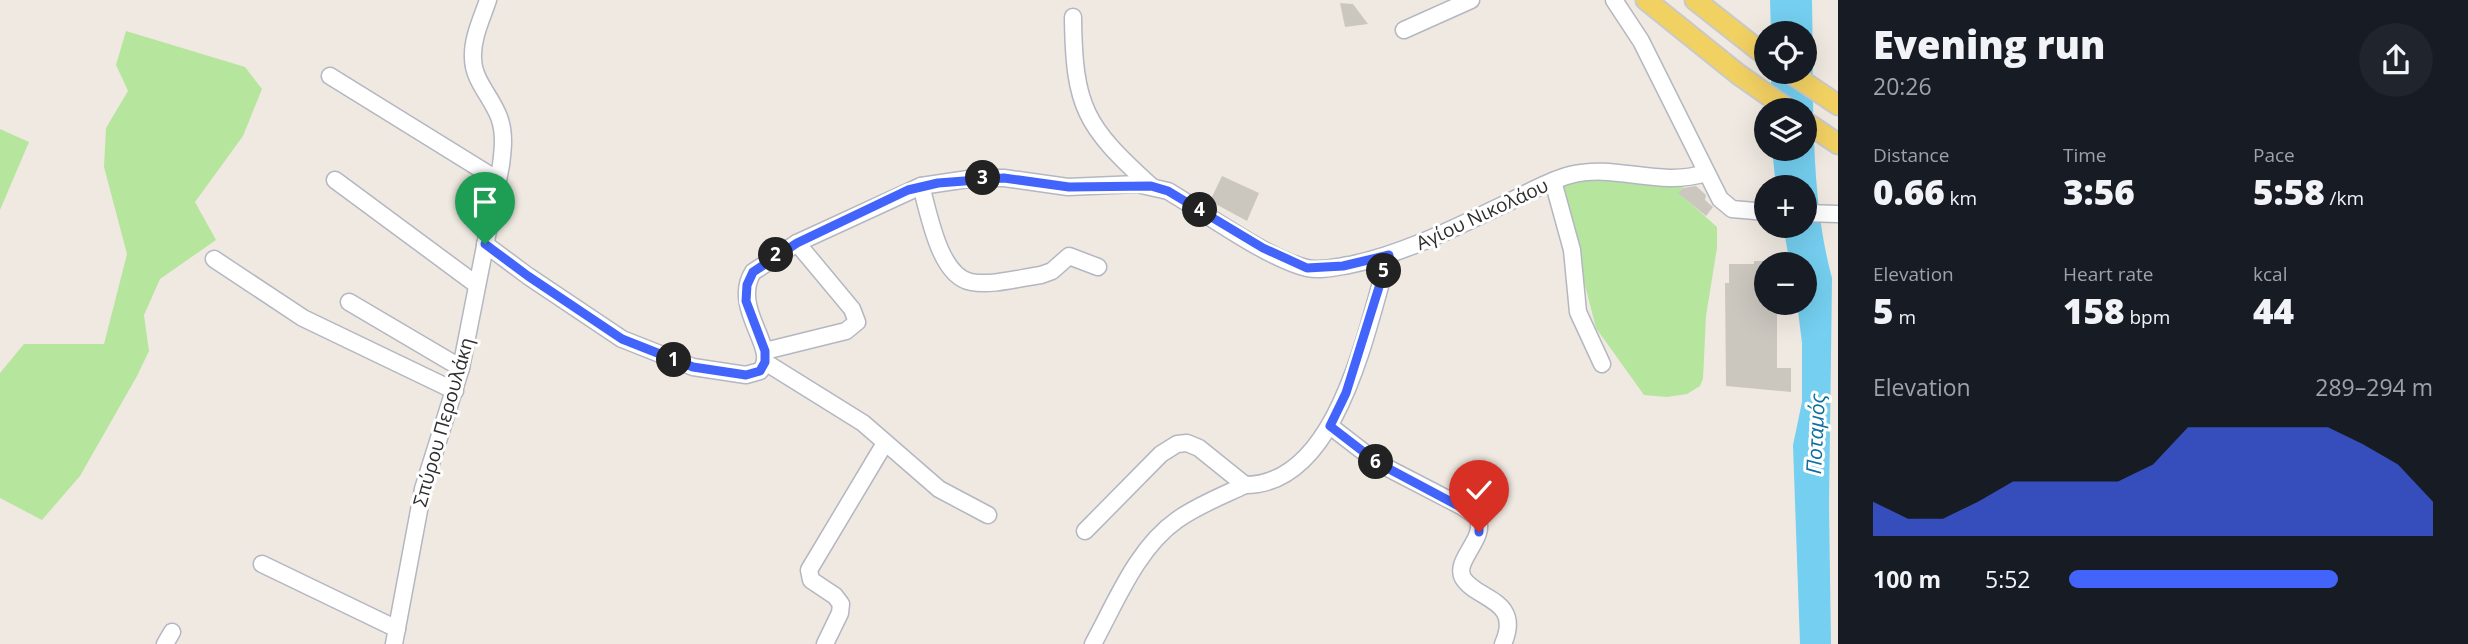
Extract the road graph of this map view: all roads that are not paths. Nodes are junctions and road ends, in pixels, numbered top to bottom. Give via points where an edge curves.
1 (488, 0) edge
2 (1471, 0) edge
3 (1614, 0) edge
4 (1646, 0) edge
5 (1695, 0) edge
6 (1704, 0) edge
7 (1073, 18) dead end
8 (1719, 20) junction
9 (1404, 30) dead end
10 (1754, 48) edge
11 (330, 76) dead end
12 (1807, 84) edge
13 (1772, 98) edge
14 (1833, 102) edge
15 (1817, 130) edge
16 (1832, 140) edge
17 (1706, 173) junction
18 (335, 180) dead end
19 (498, 180) junction
20 (1553, 181) junction
21 (921, 186) junction
22 (1151, 186) junction
23 (1754, 212) edge
24 (797, 243) junction
25 (485, 244) junction
26 (1389, 255) junction
27 (214, 259) dead end
28 (1098, 267) dead end
29 (477, 285) junction
30 (349, 302) dead end
31 (765, 357) junction
32 (1602, 364) dead end
33 (461, 368) junction
34 (455, 391) junction
35 (1330, 426) junction
36 (885, 443) junction
37 (1245, 485) junction
38 (988, 515) dead end
39 (1085, 531) dead end
40 (262, 564) dead end
41 (395, 637) edge
42 (825, 644) edge
43 (1093, 644) edge
44 (1503, 644) edge

1 - 19 street, Σπύρου Περουλάκη via 472,58 475,73 499,117 504,141
2 - 9 street
3 - 17 street via 1650,57
4 - 13 main road
5 - 8 main road
6 - 8 street
7 - 22 street via 1073,63 1084,106 1108,146
8 - 10 main road
11 - 19 street
12 - 14 main road
15 - 16 main road
17 - 20 street, Αγίου Νικολάου via 1661,179 1594,171
17 - 23 street via 1727,206
18 - 29 street
19 - 25 street, Σπύρου Περουλάκη
20 - 26 street, Αγίου Νικολάου
20 - 32 street via 1572,250 1578,312
21 - 22 street, Αγίου Νικολάου via 1004,178 1069,187
21 - 24 street, Αγίου Νικολάου
21 - 28 street via 944,261 954,274 969,282 1041,275 1069,256
22 - 26 street, Αγίου Νικολάου via 1307,268 1343,266
24 - 31 street, Αγίου Νικολάου via 762,264 749,279 747,307
24 - 31 street via 852,309 857,322 846,331
25 - 29 street, Σπύρου Περουλάκη
25 - 31 street via 606,330 653,352 693,367 746,375 760,371
26 - 35 street via 1346,393
27 - 34 street via 303,318
29 - 33 street, Σπύρου Περουλάκη
30 - 33 street
31 - 36 street
33 - 34 street, Σπύρου Περουλάκη
34 - 41 street, Σπύρου Περουλάκη via 423,489
35 - 37 street via 1305,461 1287,474
35 - 44 street via 1378,463 1477,517 1479,532 1462,574 1502,609 1507,625
36 - 38 street via 939,489
36 - 42 street via 809,570 811,580 841,604
37 - 39 street via 1199,448 1177,444 1161,454
37 - 43 street via 1194,509 1157,537
40 - 41 street

